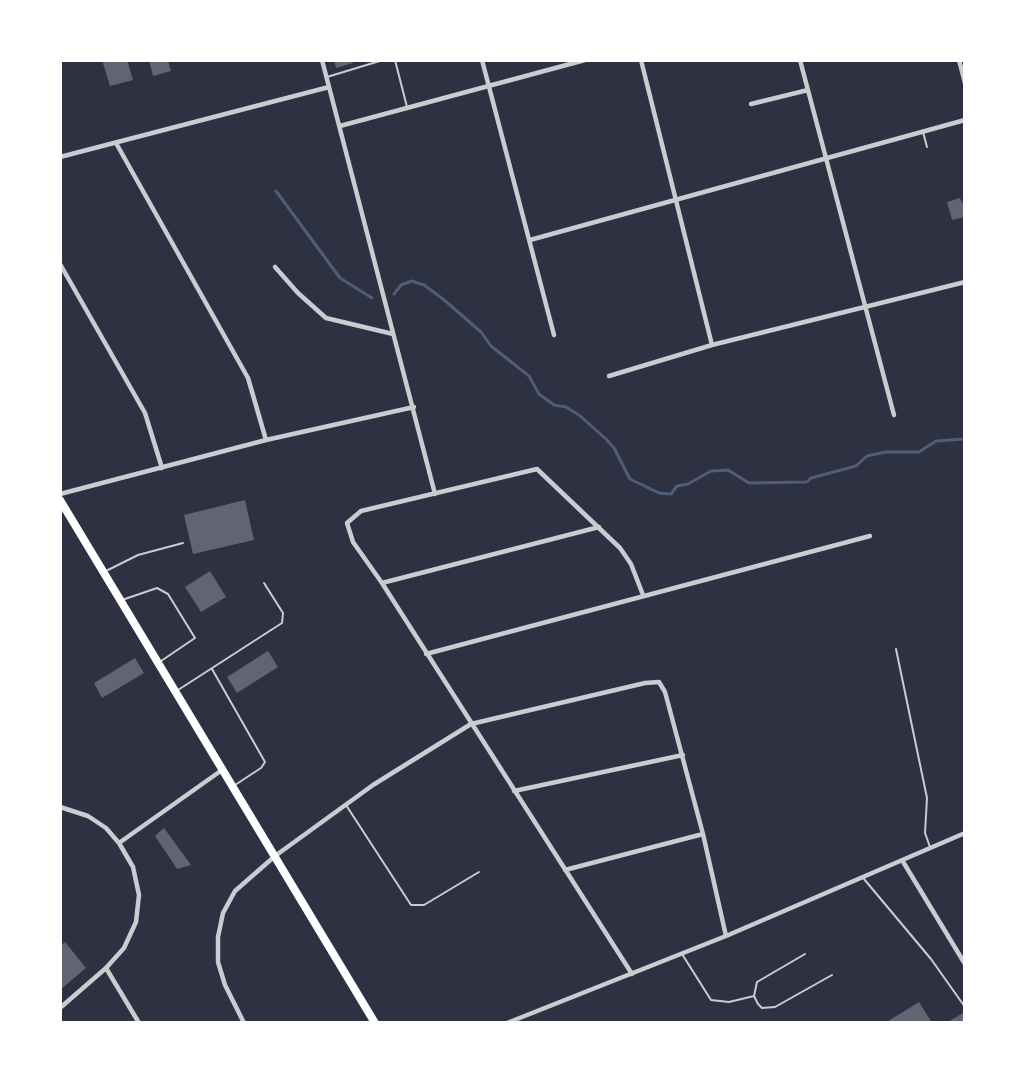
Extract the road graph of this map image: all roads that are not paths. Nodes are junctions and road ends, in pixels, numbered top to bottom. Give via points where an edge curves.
1 (322, 60) edge
2 (383, 60) edge
3 (395, 60) edge
4 (482, 60) edge
5 (585, 60) edge
6 (641, 60) edge
7 (800, 60) edge
8 (959, 60) edge
9 (327, 77) junction
10 (965, 83) edge
11 (329, 87) junction
12 (488, 87) junction
13 (808, 90) junction
14 (751, 104) dead end
15 (408, 109) junction
16 (965, 120) edge
17 (340, 126) junction
18 (923, 132) junction
19 (116, 143) junction
20 (927, 147) dead end
21 (60, 157) edge
22 (825, 159) junction
23 (676, 201) junction
24 (530, 240) junction
25 (60, 264) edge
26 (275, 267) dead end
27 (965, 282) edge
28 (866, 306) junction
29 (393, 334) junction
30 (554, 335) dead end
31 (712, 345) junction
32 (609, 375) dead end
33 (414, 407) junction
34 (894, 415) dead end
35 (266, 440) junction
36 (162, 468) junction
37 (60, 494) edge
38 (435, 495) junction
39 (60, 500) edge
40 (599, 527) junction
41 (870, 536) dead end
42 (183, 543) dead end
43 (103, 572) junction
44 (264, 583) dead end
45 (382, 583) junction
46 (644, 595) junction
47 (121, 601) junction
48 (896, 649) dead end
49 (426, 654) junction
50 (158, 663) junction
51 (212, 669) junction
52 (175, 692) junction
53 (471, 724) junction
54 (683, 755) junction
55 (222, 770) junction
56 (232, 787) junction
57 (514, 791) junction
58 (346, 805) junction
59 (60, 807) edge
60 (965, 833) edge
61 (703, 834) junction
62 (119, 843) junction
63 (930, 847) junction
64 (275, 856) junction
65 (902, 860) junction
66 (565, 870) junction
67 (478, 872) dead end
68 (862, 877) junction
69 (726, 936) junction
70 (682, 954) junction
71 (805, 954) dead end
72 (965, 964) edge
73 (106, 969) junction
74 (632, 974) junction
75 (832, 975) dead end
76 (754, 996) junction
77 (965, 1007) edge
78 (60, 1008) edge
79 (140, 1023) edge
80 (244, 1023) edge
81 (375, 1023) edge
82 (507, 1023) edge

1 - 9 street
2 - 9 lane
3 - 15 lane
4 - 12 street
5 - 12 street
6 - 23 street
7 - 13 street
8 - 10 street
9 - 11 street
11 - 17 street
11 - 19 street
12 - 15 street
12 - 24 street
13 - 14 street
13 - 22 street
15 - 17 street
16 - 18 street
17 - 29 street
18 - 20 lane
18 - 22 street
19 - 21 street
19 - 35 street via 248,378
22 - 23 street
22 - 28 street
23 - 24 street
23 - 31 street
24 - 30 street
25 - 36 street via 145,413
26 - 29 street via 326,318
27 - 28 street
28 - 31 street
28 - 34 street
29 - 33 street
31 - 32 street
33 - 35 street
33 - 38 street
35 - 36 street
36 - 37 street
38 - 40 street via 537,470
38 - 45 street via 361,511 347,523 353,542
39 - 43 main road
40 - 45 street
40 - 46 street via 631,564
41 - 46 street
42 - 43 lane via 138,555
43 - 47 main road
44 - 51 lane via 283,614 282,623
45 - 49 street
46 - 49 street
47 - 50 main road
47 - 50 lane via 146,590 164,589 195,638
48 - 63 lane via 927,798 925,833
49 - 53 street
50 - 52 main road
51 - 52 lane
51 - 56 lane via 265,762
52 - 55 main road
53 - 54 street via 659,682
53 - 57 street
53 - 58 street
54 - 57 street
54 - 61 street
55 - 56 main road
55 - 62 street
56 - 64 main road
57 - 66 street
58 - 64 street
58 - 67 lane via 411,905 424,905
59 - 62 street via 88,816
60 - 63 street
61 - 66 street
61 - 69 street
62 - 73 street via 133,867 139,895 132,931
63 - 65 street
64 - 80 street via 235,891 223,912 218,937 218,962
64 - 81 main road
65 - 68 street
65 - 72 street
66 - 74 street
68 - 69 street
68 - 77 lane via 931,959
69 - 70 street
70 - 74 street
70 - 76 lane via 711,1000 729,1002
71 - 76 lane via 757,982
73 - 78 street
73 - 79 street
74 - 82 street
75 - 76 lane via 769,1009 758,1004

